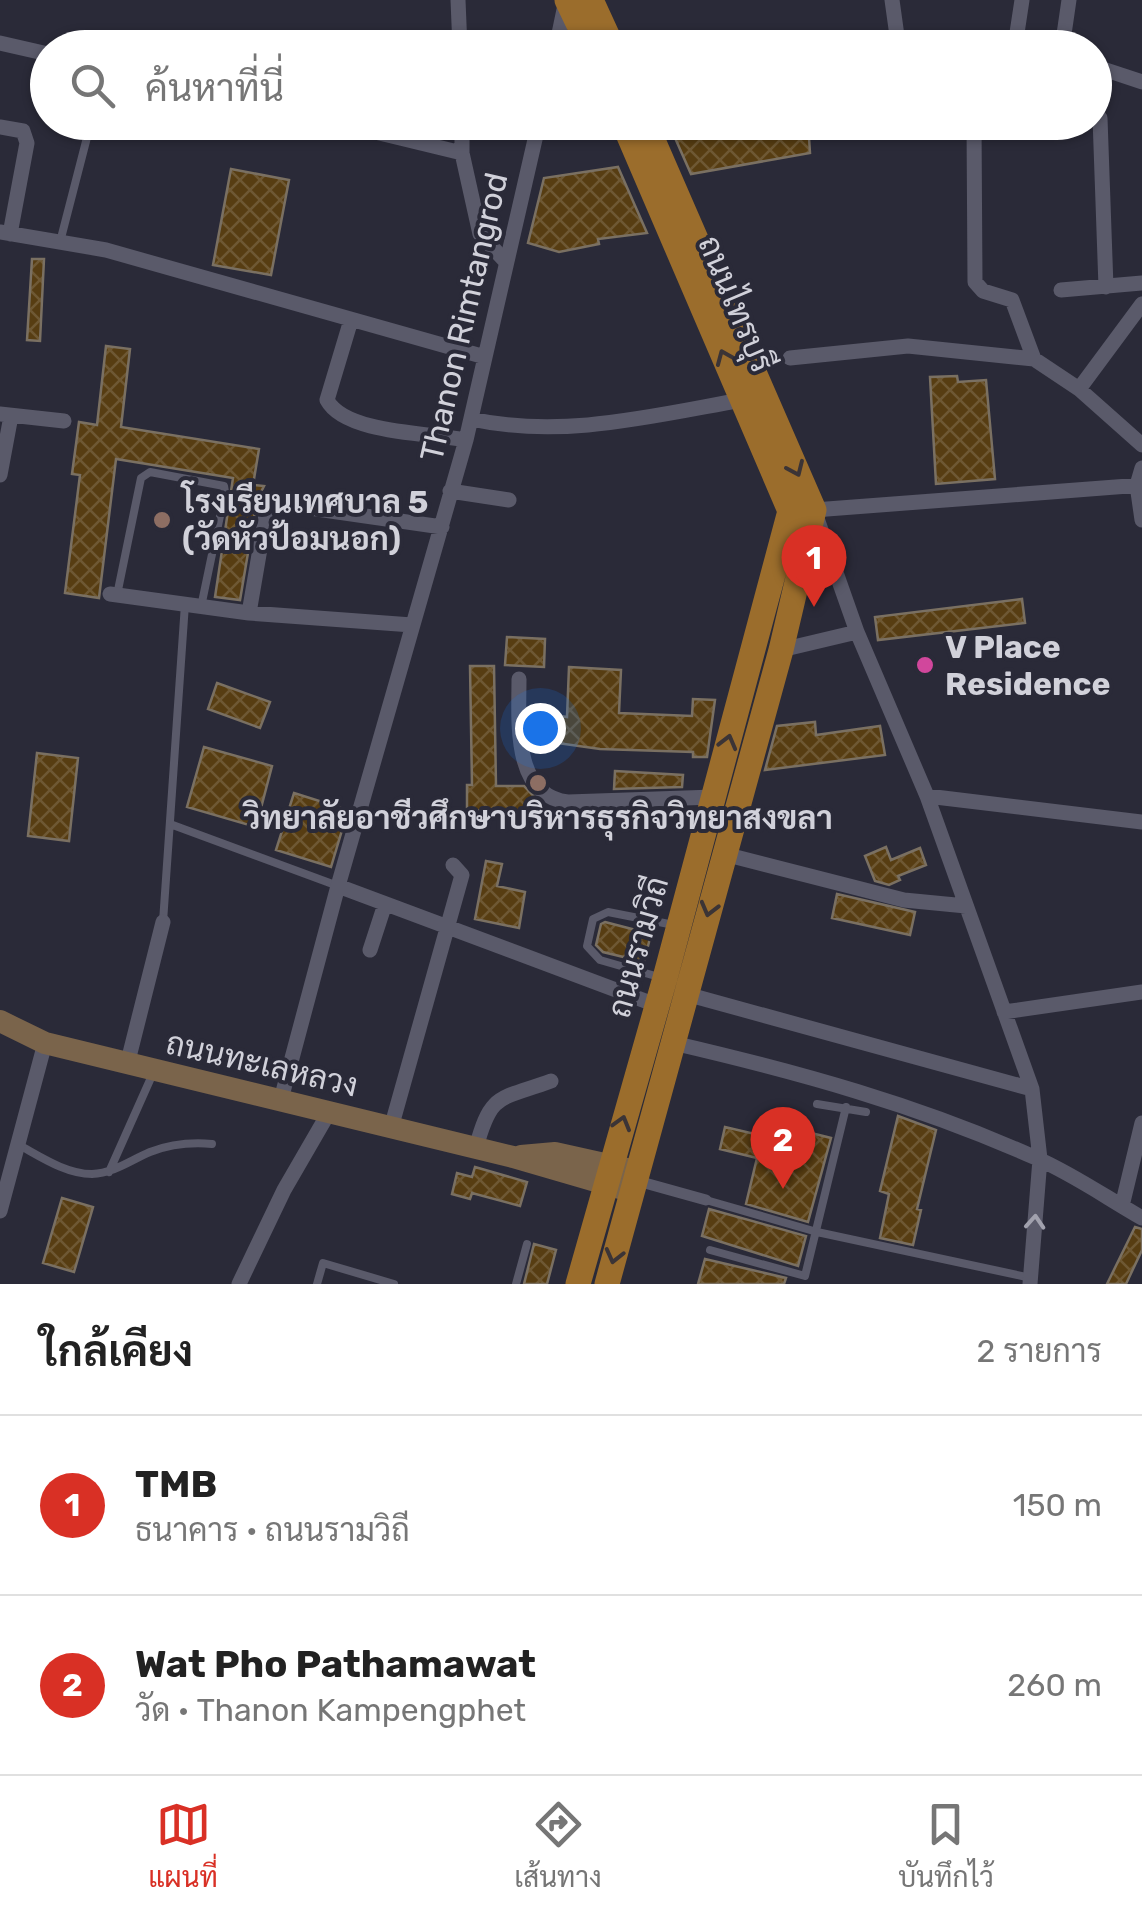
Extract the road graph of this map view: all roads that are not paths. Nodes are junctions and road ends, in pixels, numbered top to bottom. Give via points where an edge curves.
1 (458, 0) edge
2 (567, 0) edge
3 (591, 0) edge
4 (892, 0) edge
5 (1022, 0) edge
6 (1069, 0) edge
7 (459, 30) edge
8 (560, 30) edge
9 (581, 30) edge
10 (605, 30) edge
11 (896, 30) edge
12 (1019, 30) edge
13 (1065, 30) edge
14 (0, 42) edge
15 (30, 50) edge
16 (1112, 72) edge
17 (1142, 82) edge
18 (0, 127) edge
19 (86, 140) edge
20 (408, 140) edge
21 (462, 140) edge
22 (536, 140) edge
23 (631, 140) edge
24 (652, 140) edge
25 (974, 140) edge
26 (1101, 140) edge
27 (462, 153) junction
28 (5, 233) edge
29 (60, 242) junction
30 (506, 262) junction
31 (1142, 284) edge
32 (1106, 288) junction
33 (1061, 290) dead end
34 (1142, 304) edge
35 (351, 320) junction
36 (485, 357) junction
37 (790, 358) dead end
38 (1034, 359) junction
39 (1079, 389) junction
40 (742, 400) junction
41 (5, 415) edge
42 (471, 419) junction
43 (64, 421) dead end
44 (466, 440) junction
45 (1142, 446) edge
46 (1142, 468) edge
47 (0, 474) edge
48 (1140, 485) edge
49 (450, 491) junction
50 (510, 500) dead end
51 (802, 510) junction
52 (1142, 520) edge
53 (442, 527) junction
54 (807, 539) junction
55 (113, 594) joint
56 (847, 604) junction
57 (193, 606) junction
58 (249, 612) junction
59 (412, 625) junction
60 (857, 632) junction
61 (781, 650) junction
62 (519, 679) dead end
63 (927, 796) junction
64 (714, 797) junction
65 (1142, 822) edge
66 (170, 824) junction
67 (724, 854) junction
68 (453, 865) dead end
69 (338, 886) junction
70 (385, 904) junction
71 (966, 906) junction
72 (164, 922) joint
73 (678, 926) junction
74 (448, 927) junction
75 (370, 950) dead end
76 (665, 978) junction
77 (1142, 992) edge
78 (686, 994) junction
79 (656, 1005) junction
80 (1004, 1012) junction
81 (0, 1021) edge
82 (45, 1043) junction
83 (673, 1043) junction
84 (128, 1065) junction
85 (154, 1071) junction
86 (551, 1081) dead end
87 (1032, 1089) junction
88 (280, 1103) junction
89 (817, 1104) dead end
90 (846, 1107) junction
91 (866, 1112) dead end
92 (328, 1114) junction
93 (1142, 1124) edge
94 (392, 1128) junction
95 (212, 1144) dead end
96 (18, 1145) junction
97 (476, 1148) junction
98 (1040, 1159) junction
99 (109, 1172) junction
100 (608, 1175) junction
101 (634, 1181) junction
102 (706, 1200) joint
103 (1122, 1206) junction
104 (0, 1210) edge
105 (1142, 1218) edge
106 (817, 1232) junction
107 (527, 1244) dead end
108 (710, 1250) dead end
109 (1031, 1281) edge
110 (239, 1284) edge
111 (317, 1284) edge
112 (394, 1284) edge
113 (516, 1284) edge
114 (578, 1284) edge
115 (607, 1284) edge

1 - 7 street
2 - 8 street
2 - 9 main road
3 - 10 main road
4 - 11 street
5 - 12 street
6 - 13 street
14 - 15 street
16 - 17 street
18 - 28 street via 23,131 26,143
19 - 29 lane
20 - 27 street
21 - 27 street
22 - 30 street, Thanon Rimtangrod
40 -> 23 main road, ถนนไทรบุรี
24 -> 51 main road, ถนนไทรบุรี
25 - 38 street via 975,282 1012,300
26 - 32 street
27 - 30 street via 480,234
28 - 29 street
29 - 35 street
30 - 36 street, Thanon Rimtangrod
31 - 32 street
32 - 33 street
34 - 39 street
35 - 36 street
35 - 44 street via 327,400 337,414 418,436
36 - 42 street, Thanon Rimtangrod
37 - 38 street via 908,346
38 - 39 street
39 - 45 street
40 - 42 street via 592,427 510,428
40 - 51 main road, ถนนไทรบุรี
41 - 43 street
41 - 47 street
42 - 44 street, Thanon Rimtangrod
44 - 49 street, Thanon Rimtangrod
46 - 48 street
48 - 51 street
48 - 52 street
49 - 50 street
49 - 53 street, Thanon Rimtangrod
51 - 54 main road, ถนนรามวิถี
51 - 56 street
64 -> 51 main road, ถนนรามวิถี
53 - 58 street via 268,502
53 - 59 street, Thanon Rimtangrod
54 - 56 street
54 - 61 main road, ถนนรามวิถี
55 - 57 street
55 - 57 lane via 142,478 150,472 224,486 226,492
56 - 60 street
57 - 58 street
57 - 66 lane
58 - 59 street
59 - 69 street, Thanon Rimtangrod
60 - 61 street
60 - 63 street
61 - 67 main road, ถนนรามวิถี
62 - 64 street via 528,776 548,796 568,802
63 - 65 street
63 - 71 street
64 - 73 main road, ถนนรามวิถี
66 - 69 lane
66 - 72 lane
67 - 71 street via 904,900
67 -> 78 main road, ถนนรามวิถี
68 - 74 street via 462,876
69 - 70 street
69 - 88 street, Thanon Rimtangrod
70 - 74 street
70 - 75 street
71 - 80 street
72 - 84 street
73 - 76 main road, ถนนรามวิถี
73 - 76 lane via 608,912 593,920 587,946 600,960
74 - 79 street
74 - 94 street
76 - 79 main road, ถนนรามวิถี
77 - 80 street
78 - 83 main road, ถนนรามวิถี
78 - 87 street
100 -> 79 main road, ถนนรามวิถี
80 - 87 street
81 - 82 main road, ถนนทะเลหลวง
82 - 84 main road, ถนนทะเลหลวง
82 - 96 street
83 - 98 street via 810,1075
83 - 101 main road, ถนนรามวิถี
84 - 85 main road, ถนนทะเลหลวง
85 - 88 main road, ถนนทะเลหลวง
85 - 99 lane
86 - 97 street via 492,1104
87 - 98 street
88 - 92 main road, ถนนทะเลหลวง
89 - 90 lane
90 - 91 lane
90 - 106 lane
92 - 94 main road, ถนนทะเลหลวง
92 - 110 street
93 - 103 street
94 - 97 main road, ถนนทะเลหลวง
95 - 99 lane via 153,1151
96 - 99 lane via 57,1166
96 - 104 street
97 - 100 main road, ถนนทะเลหลวง
98 - 103 street
109 -> 98 street
100 - 101 main road, ถนนทะเลหลวง
100 - 114 main road, ถนนรามวิถี
101 - 102 street
101 -> 115 main road, ถนนรามวิถี
102 - 106 lane
103 - 105 street
106 - 108 lane via 804,1276
106 - 109 lane
107 - 113 lane
111 - 112 lane via 323,1264

